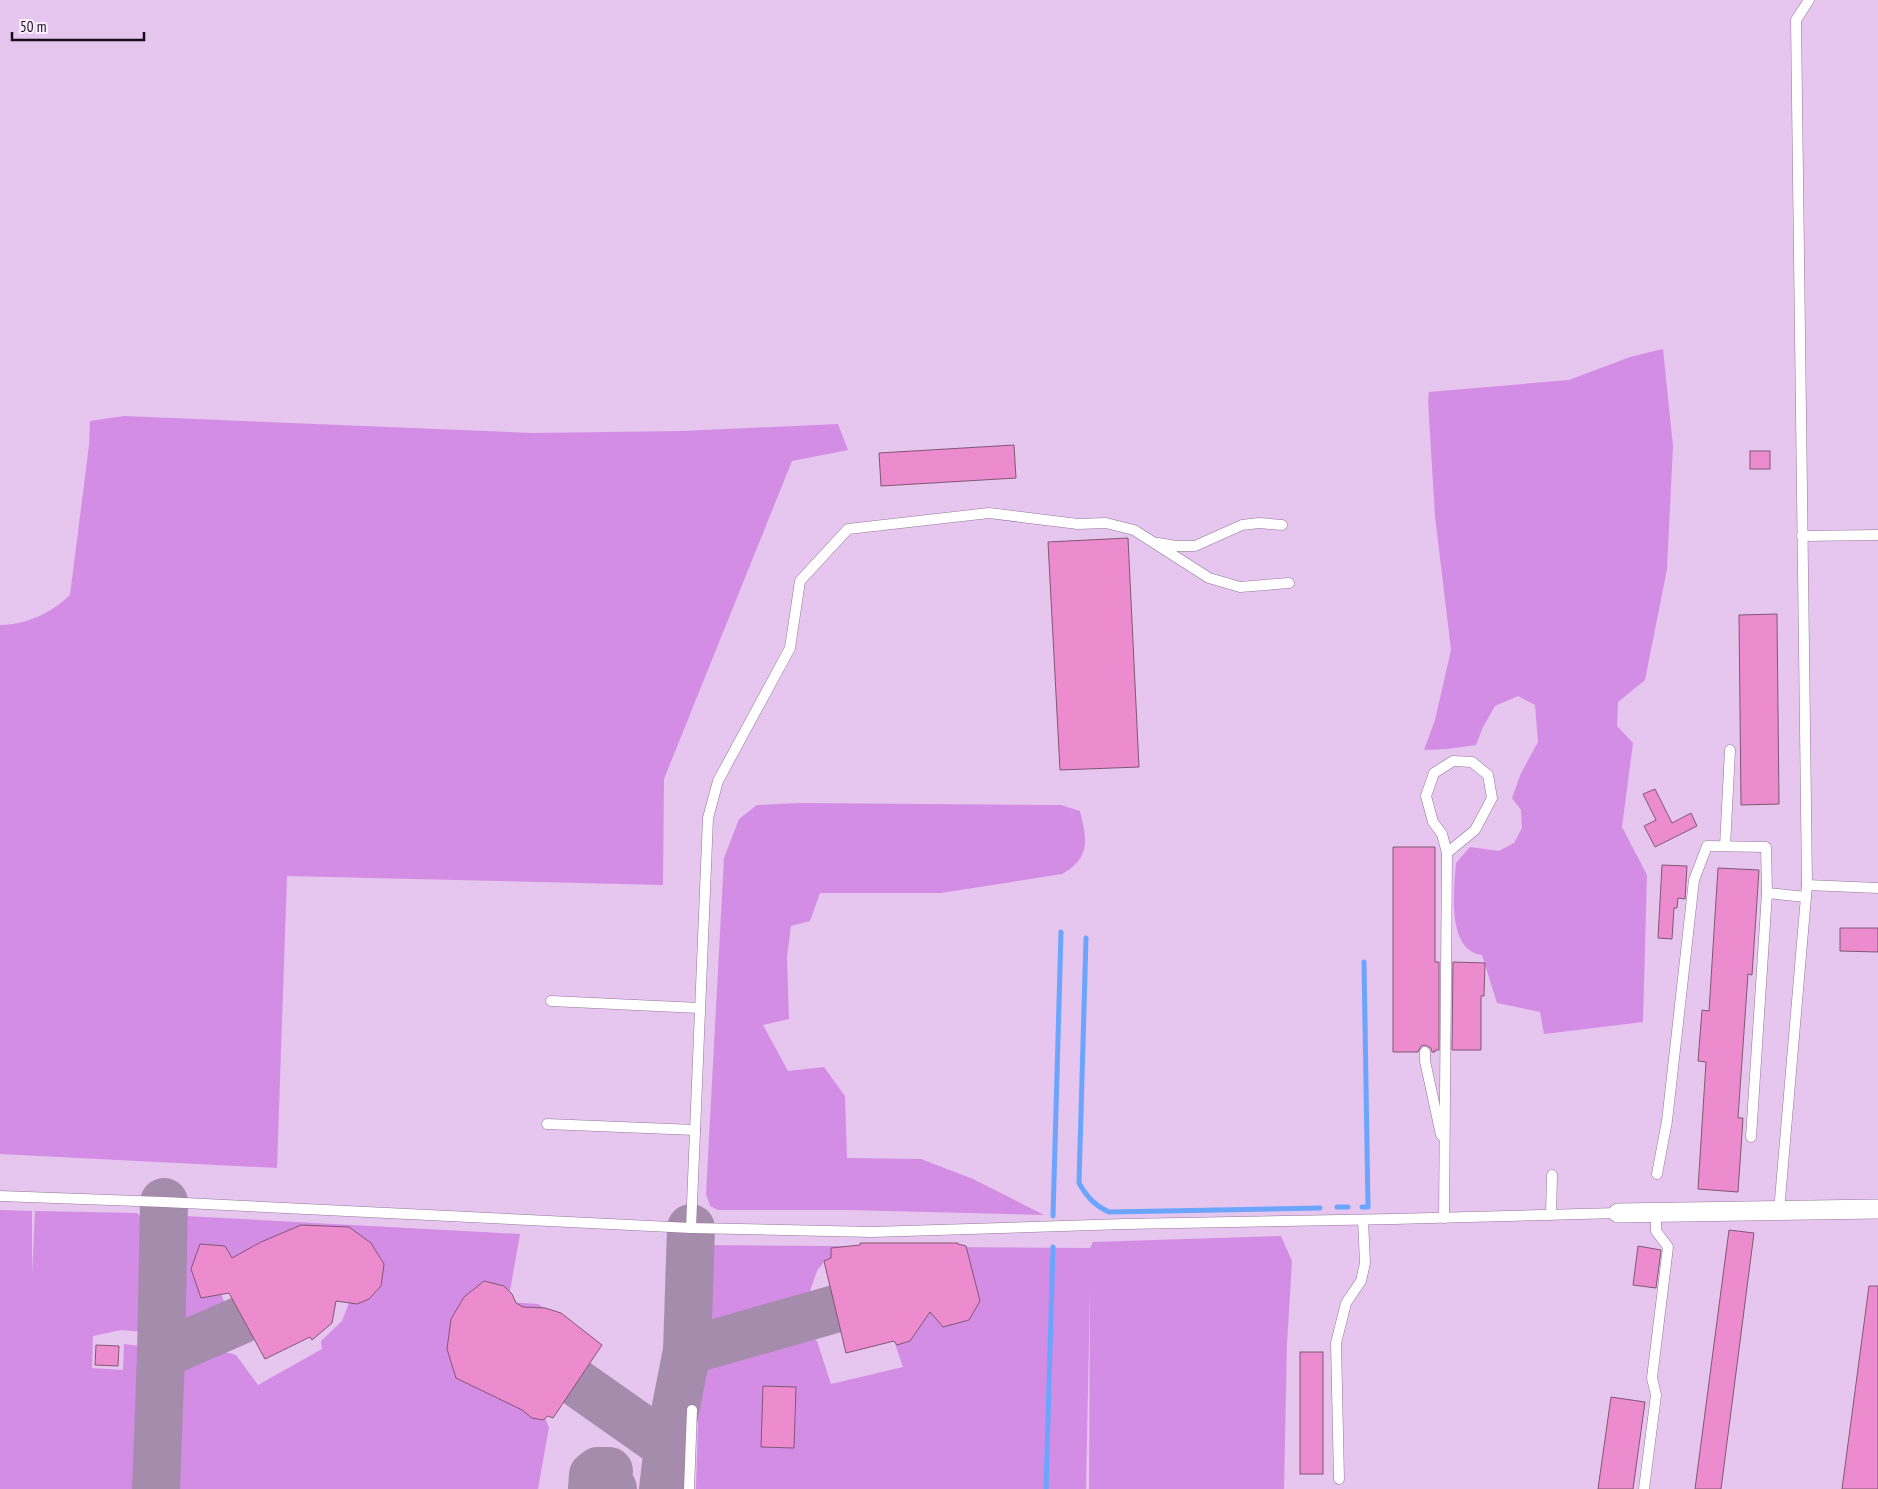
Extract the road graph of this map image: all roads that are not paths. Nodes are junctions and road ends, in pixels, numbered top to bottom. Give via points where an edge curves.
1 (1809, 0) edge
2 (1282, 525) dead end
3 (1878, 535) edge
4 (1802, 536) junction
5 (1154, 543) junction
6 (1290, 583) dead end
7 (1730, 750) dead end
8 (1725, 846) junction
9 (1447, 852) junction
10 (1807, 885) junction
11 (1878, 888) edge
12 (1767, 893) junction
13 (1806, 896) junction
14 (551, 1002) dead end
15 (699, 1008) junction
16 (1425, 1052) dead end
17 (547, 1124) dead end
18 (695, 1130) junction
19 (1750, 1137) dead end
20 (1445, 1156) junction
21 (1657, 1174) dead end
22 (1552, 1175) dead end
23 (0, 1196) edge
24 (1878, 1209) edge
25 (1779, 1211) junction
26 (1656, 1212) junction
27 (1618, 1213) joint
28 (1551, 1214) junction
29 (1444, 1218) junction
30 (1363, 1220) junction
31 (691, 1228) junction
32 (692, 1410) dead end
33 (1339, 1479) dead end
34 (689, 1489) edge
35 (1644, 1489) edge

1 - 4 lane via 1796,20
2 - 5 lane via 1242,525 1195,546
3 - 4 lane
4 - 10 lane
5 - 6 lane via 1209,578 1240,587
5 - 15 lane via 1134,530 1106,522 1078,524 989,513 848,529 800,581 790,648 718,781 708,818
7 - 8 lane
8 - 12 lane via 1766,847
8 - 21 lane via 1707,846 1694,880 1667,1121
9 - 9 lane via 1475,830 1492,798 1488,775 1472,762 1453,761 1434,773 1426,796 1433,822 1442,834
9 - 20 lane
10 - 11 lane
10 - 13 lane
12 - 13 lane
12 - 19 lane
13 - 25 lane
14 - 15 lane
15 - 18 lane
16 - 20 lane
17 - 18 lane
18 - 31 lane
20 - 29 lane
22 - 28 lane
23 - 31 lane
24 - 25 street
25 - 26 street
26 - 27 street
26 - 35 lane via 1656,1231 1668,1247 1652,1378 1656,1395
27 - 28 lane
28 - 29 lane
29 - 30 lane
30 - 31 lane via 872,1232
30 - 33 lane via 1365,1263 1361,1281 1346,1303 1336,1342
32 - 34 lane

